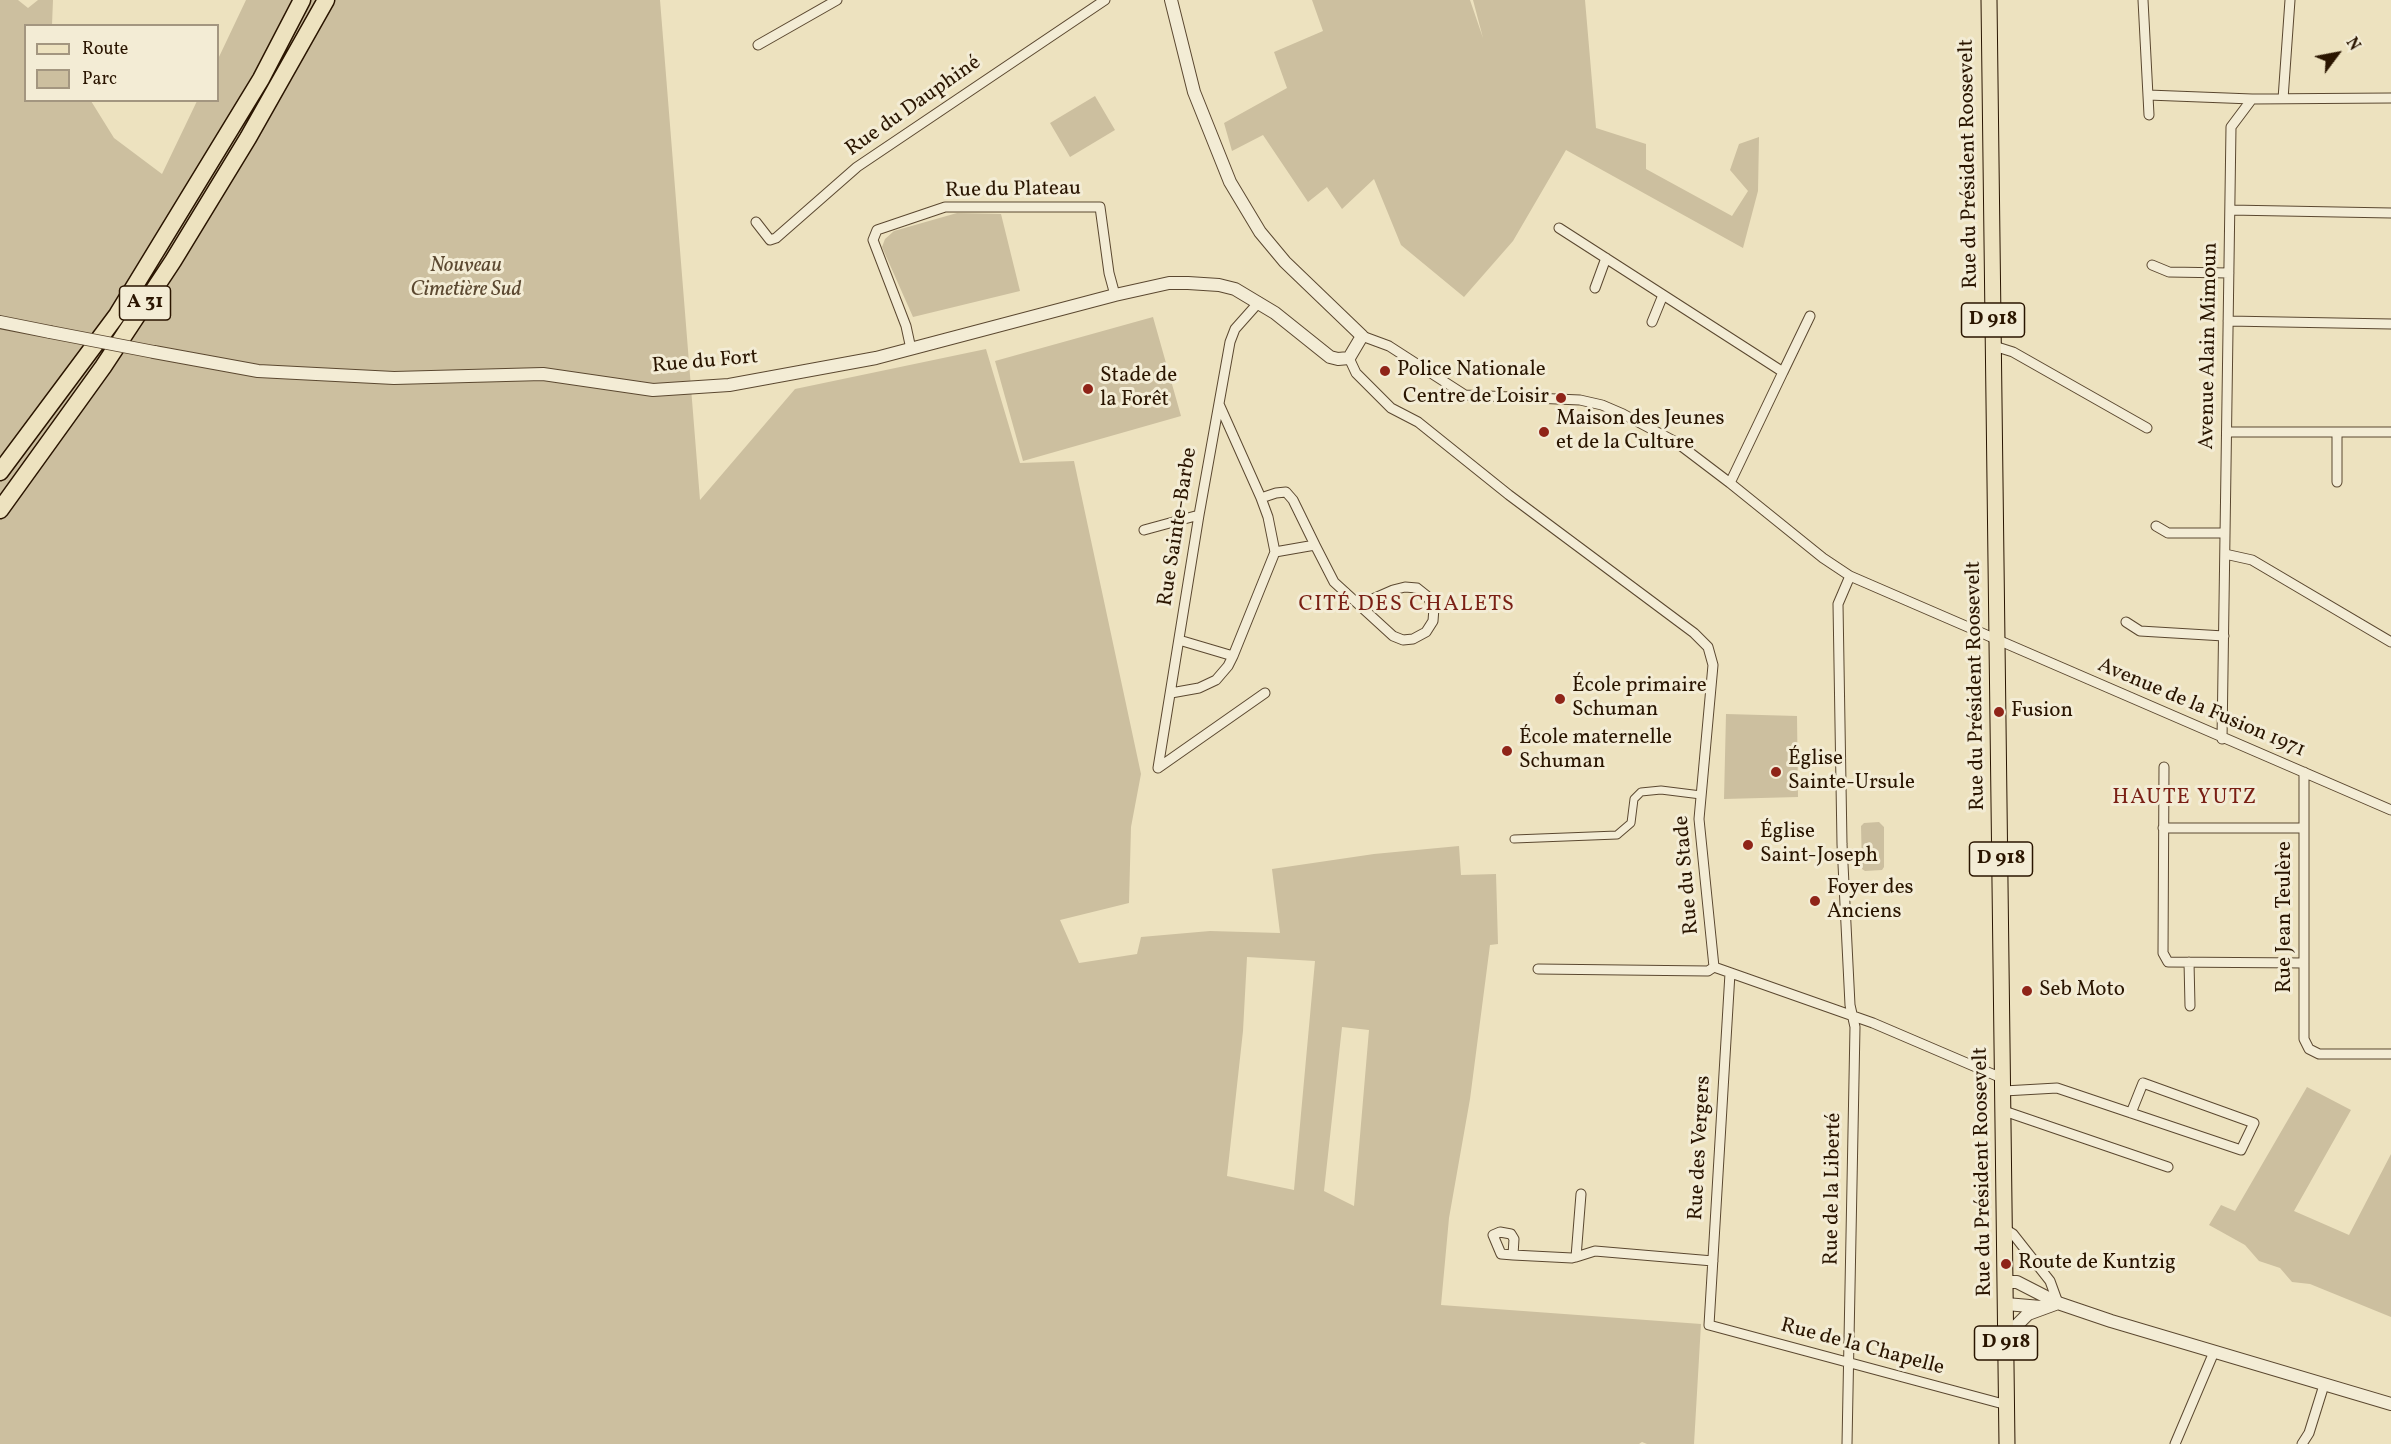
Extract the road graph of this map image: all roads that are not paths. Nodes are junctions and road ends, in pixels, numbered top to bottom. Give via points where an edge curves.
1 (302, 0) edge
2 (326, 0) edge
3 (837, 0) edge
4 (1105, 0) edge
5 (1171, 0) edge
6 (1989, 0) edge
7 (2143, 0) edge
8 (2290, 0) edge
9 (758, 45) dead end
10 (2148, 95) junction
11 (2391, 98) edge
12 (2252, 99) junction
13 (2283, 99) junction
14 (2149, 115) dead end
15 (2230, 210) junction
16 (2391, 213) edge
17 (756, 222) dead end
18 (1559, 228) dead end
19 (1606, 258) junction
20 (2152, 265) dead end
21 (2229, 273) junction
22 (1595, 288) dead end
23 (1115, 295) junction
24 (1663, 295) junction
25 (1259, 302) junction
26 (1810, 316) dead end
27 (2228, 321) junction
28 (0, 322) edge
29 (1652, 322) dead end
30 (2391, 324) edge
31 (1362, 336) junction
32 (1994, 346) junction
33 (911, 349) junction
34 (1348, 358) junction
35 (1783, 372) junction
36 (1218, 404) junction
37 (2147, 428) dead end
38 (2227, 432) junction
39 (2337, 432) junction
40 (2391, 432) edge
41 (0, 472) edge
42 (2337, 482) dead end
43 (1730, 483) junction
44 (1261, 498) junction
45 (0, 510) edge
46 (1199, 515) junction
47 (2156, 526) dead end
48 (1144, 530) dead end
49 (2225, 532) junction
50 (1314, 545) junction
51 (1275, 552) junction
52 (2225, 554) junction
53 (1850, 576) junction
54 (1361, 604) junction
55 (2126, 622) dead end
56 (2224, 636) junction
57 (1998, 639) junction
58 (1179, 640) junction
59 (2391, 642) edge
60 (1233, 656) junction
61 (1172, 693) junction
62 (1265, 693) dead end
63 (2222, 739) junction
64 (2164, 766) dead end
65 (2304, 772) junction
66 (1701, 795) junction
67 (2391, 810) edge
68 (2163, 828) junction
69 (2304, 828) junction
70 (1514, 838) dead end
71 (2189, 962) junction
72 (2304, 963) junction
73 (1714, 967) junction
74 (1538, 969) dead end
75 (1730, 973) junction
76 (2190, 1006) dead end
77 (1854, 1016) junction
78 (2391, 1054) edge
79 (2004, 1085) junction
80 (2004, 1111) junction
81 (2131, 1113) junction
82 (2168, 1167) dead end
83 (1581, 1194) dead end
84 (2005, 1230) junction
85 (1513, 1255) dead end
86 (1576, 1257) junction
87 (1713, 1261) junction
88 (2006, 1282) junction
89 (2058, 1303) junction
90 (2006, 1304) junction
91 (2042, 1307) junction
92 (1709, 1325) joint
93 (2006, 1336) junction
94 (2214, 1352) junction
95 (1849, 1363) junction
96 (2324, 1384) junction
97 (2391, 1404) edge
98 (2007, 1405) junction
99 (1847, 1444) edge
100 (2007, 1444) edge
101 (2175, 1444) edge
102 (2302, 1444) edge

1 - 41 highway, A 31 via 261,79 117,315
2 - 45 highway, A 31 via 173,261
3 - 9 street
4 - 17 street, Rue du Dauphiné via 857,167 776,238 771,240
5 - 31 street via 1194,92 1219,159 1246,212 1285,262
6 - 32 main road, Rue du Président Roosevelt / D 918
7 - 10 street
8 - 13 street
10 - 12 street
10 - 14 street
11 - 13 street
12 - 13 street
12 - 15 street, Avenue Alain Mimoun via 2231,127
15 - 16 street
15 - 21 street, Avenue Alain Mimoun
18 - 19 street
19 - 22 street
19 - 24 street
20 - 21 street via 2169,272
21 - 27 street, Avenue Alain Mimoun
23 - 25 street, Rue du Fort via 1169,283 1203,283 1235,289
23 - 33 street, Rue du Fort
23 - 33 street, Rue du Plateau via 1100,207 945,207 877,230 873,240
24 - 29 street
24 - 35 street
25 - 34 street, Rue du Fort via 1330,357
25 - 36 street, Rue Sainte-Barbe via 1233,336
26 - 35 street
27 - 30 street
27 - 38 street, Avenue Alain Mimoun
28 - 33 street, Rue du Fort, bridge via 258,371 394,378 543,374 653,390 729,385
31 - 34 street
31 - 43 street, Avenue de la Fusion 1971 via 1389,346 1465,395 1561,398 1602,405 1676,442
32 - 37 street via 2013,352
32 - 57 main road, Rue du Président Roosevelt / D 918
34 - 66 street, Rue du Stade via 1356,373 1391,408 1418,422 1708,647 1713,665
35 - 43 street
36 - 44 street
36 - 46 street, Rue Sainte-Barbe
38 - 39 street
38 - 49 street, Avenue Alain Mimoun
39 - 40 street
39 - 42 street
43 - 53 street, Avenue de la Fusion 1971
44 - 50 street via 1286,492
44 - 51 street
46 - 48 street
46 - 58 street, Rue Sainte-Barbe
47 - 49 street via 2168,533
49 - 52 street, Avenue Alain Mimoun
50 - 51 street
50 - 54 street via 1334,582
51 - 60 street
52 - 56 street, Avenue Alain Mimoun
52 - 59 street via 2252,560
53 - 57 street, Avenue de la Fusion 1971
53 - 77 street, Rue de la Liberté via 1838,604 1843,867 1850,1005
54 - 54 street via 1378,624 1403,640 1426,633 1433,621 1434,609 1417,588 1393,590
55 - 56 street via 2140,631
56 - 63 street, Avenue Alain Mimoun
57 - 63 street, Avenue de la Fusion 1971
57 - 79 main road, Rue du Président Roosevelt / D 918
58 - 60 street
58 - 61 street, Rue Sainte-Barbe
60 - 61 street via 1216,680
61 - 62 street, Rue Sainte-Barbe via 1158,768
63 - 65 street, Avenue de la Fusion 1971
64 - 68 street
65 - 67 street, Avenue de la Fusion 1971
65 - 69 street, Rue Jean Teulère
66 - 70 street via 1641,792 1634,799 1631,823 1617,835
66 - 73 street, Rue du Stade via 1701,851
68 - 69 street
68 - 71 street via 2163,953 2168,962
69 - 72 street, Rue Jean Teulère
71 - 72 street
71 - 76 street
72 - 78 street, Rue Jean Teulère via 2304,1039 2310,1049 2319,1054
73 - 74 street via 1708,971
73 - 75 street
75 - 77 street
75 - 87 street, Rue des Vergers
77 - 79 street
77 - 95 street, Rue de la Liberté
79 - 80 main road, Rue du Président Roosevelt / D 918
79 - 81 street via 2057,1088
80 - 82 street
80 - 84 main road, Rue du Président Roosevelt / D 918
81 - 81 street via 2241,1150 2254,1123 2143,1083
83 - 86 street
84 - 88 main road, Rue du Président Roosevelt / D 918
84 - 89 street via 2013,1234 2050,1281
85 - 86 street
86 - 87 street via 1594,1251
87 - 92 street, Rue des Vergers
88 - 89 street via 2017,1282
88 - 90 main road, Rue du Président Roosevelt / D 918
89 - 91 street
89 - 94 street
90 - 91 street
90 - 93 main road, Rue du Président Roosevelt / D 918
91 - 93 street via 2028,1314
92 - 95 street, Rue de la Chapelle
93 - 98 main road, Rue du Président Roosevelt / D 918
94 - 96 street
94 - 101 street
95 - 98 street, Rue de la Chapelle
95 - 99 street, Rue de la Liberté
96 - 97 street
96 - 102 street
98 - 100 main road, Rue du Président Roosevelt / D 918

